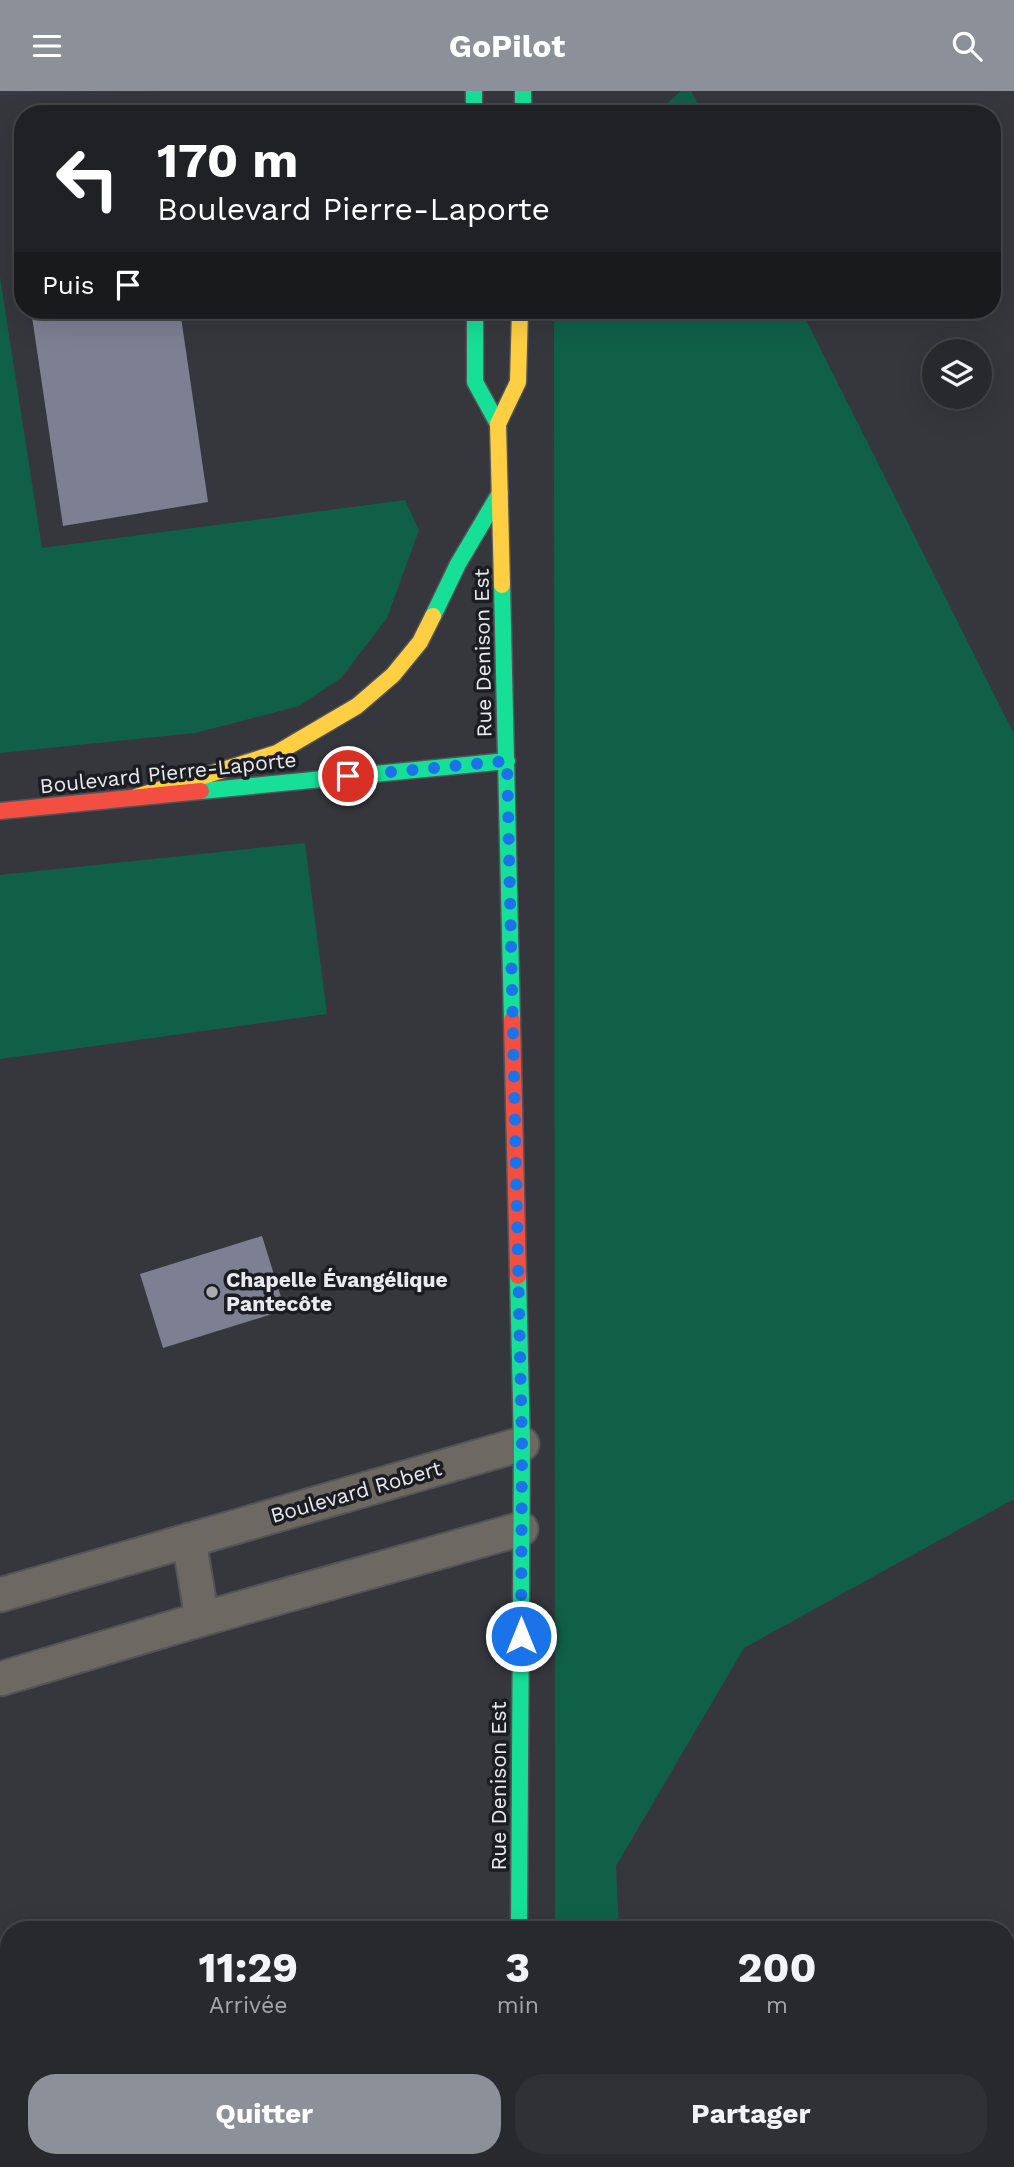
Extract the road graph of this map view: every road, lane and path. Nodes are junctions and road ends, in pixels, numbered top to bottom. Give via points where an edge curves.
1 (475, 319) edge
2 (520, 319) edge
3 (498, 424) junction
4 (500, 493) junction
5 (507, 761) junction
6 (136, 797) junction
7 (0, 811) edge
8 (522, 1444) junction
9 (522, 1529) junction
10 (189, 1541) junction
11 (0, 1595) edge
12 (202, 1619) junction
13 (0, 1679) edge
14 (519, 1921) edge

1 - 3 main road, Rue Denison Est via 475,382
2 - 3 main road, Rue Denison Est via 518,382
3 - 4 main road, Rue Denison Est
4 - 5 main road, Rue Denison Est
4 - 6 main road via 420,642 393,675 357,706 277,753
5 - 6 main road, Boulevard Pierre-Laporte
5 - 8 main road, Rue Denison Est
6 - 7 main road, Boulevard Pierre-Laporte
8 - 9 main road, Rue Denison Est
8 - 10 street, Boulevard Robert
9 - 12 street
9 - 14 main road, Rue Denison Est
10 - 11 street, Boulevard Robert
10 - 12 street
12 - 13 street

